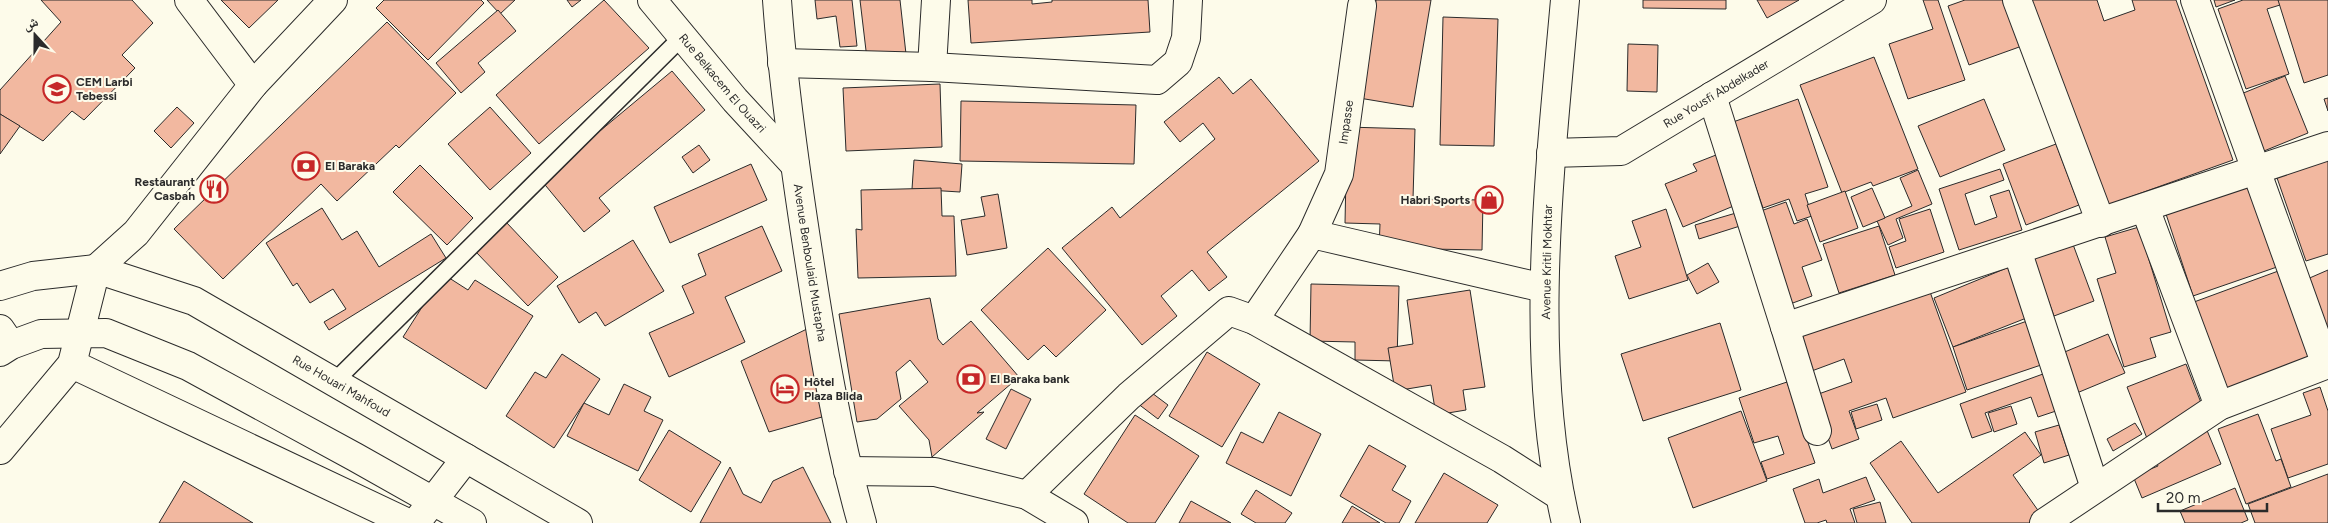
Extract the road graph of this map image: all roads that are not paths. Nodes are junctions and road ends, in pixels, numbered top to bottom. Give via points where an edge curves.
1 (189, 0) edge
2 (332, 0) edge
3 (652, 0) edge
4 (778, 0) edge
5 (936, 0) edge
6 (1188, 0) edge
7 (1565, 0) edge
8 (1872, 0) edge
9 (2017, 0) edge
10 (2195, 0) edge
11 (1362, 6) dead end
12 (682, 37) junction
13 (782, 63) junction
14 (932, 67) junction
15 (253, 85) junction
16 (1712, 96) junction
17 (2328, 146) edge
18 (1551, 153) junction
19 (794, 164) junction
20 (2257, 171) junction
21 (2145, 208) junction
22 (2101, 223) junction
23 (1312, 234) junction
24 (2017, 250) junction
25 (96, 269) junction
26 (0, 286) edge
27 (1544, 288) junction
28 (1254, 320) junction
29 (1785, 327) junction
30 (80, 334) junction
31 (4, 342) edge
32 (72, 364) junction
33 (2327, 364) edge
34 (334, 382) junction
35 (2219, 406) junction
36 (1817, 431) dead end
37 (0, 450) edge
38 (466, 458) junction
39 (848, 471) junction
40 (2095, 488) junction
41 (1027, 495) junction
42 (1560, 496) junction
43 (432, 501) junction
44 (408, 523) edge
45 (416, 523) edge
46 (472, 523) edge
47 (578, 523) edge
48 (862, 523) edge
49 (1074, 523) edge
50 (1566, 523) edge
51 (2044, 523) edge

1 - 15 street
2 - 15 street
3 - 12 street, Rue Belkacem El Ouazri
4 - 13 street, Avenue Benboulaid Mustapha
5 - 14 street
6 - 14 street via 1186,38 1178,62 1157,80
7 - 18 street, Avenue Kritli Mokhtar
8 - 16 street, Rue Yousfi Abdelkader
9 - 22 street
10 - 20 street
11 - 23 street, Impasse via 1339,174
12 - 19 street, Rue Belkacem El Ouazri
12 - 34 lane
13 - 14 street
13 - 19 street, Avenue Benboulaid Mustapha
15 - 25 street via 136,233
16 - 18 street, Rue Yousfi Abdelkader via 1621,151
16 - 29 street
17 - 20 street
18 - 27 street, Avenue Kritli Mokhtar
19 - 39 street, Avenue Benboulaid Mustapha via 816,307
20 - 21 street
20 - 33 street
21 - 22 street
21 - 35 street
22 - 24 street
23 - 27 street
23 - 28 street, Impasse
24 - 29 street
24 - 40 street
25 - 26 street via 32,276
25 - 30 street
25 - 34 street, Rue Houari Mahfoud via 194,301
27 - 42 street, Avenue Kritli Mokhtar via 1548,396
28 - 41 street via 1229,311 1129,396
28 - 42 street via 1502,458
29 - 36 street
30 - 31 street via 41,334
30 - 32 street
30 - 43 street via 106,333 188,366
32 - 37 street
32 - 44 street
33 - 35 street
34 - 38 street, Rue Houari Mahfoud
35 - 40 street
38 - 43 street
38 - 47 street, Rue Houari Mahfoud
39 - 41 street via 935,472
39 - 48 street, Avenue Benboulaid Mustapha
40 - 51 street
41 - 49 street
42 - 50 street, Avenue Kritli Mokhtar
43 - 45 street
43 - 46 street

